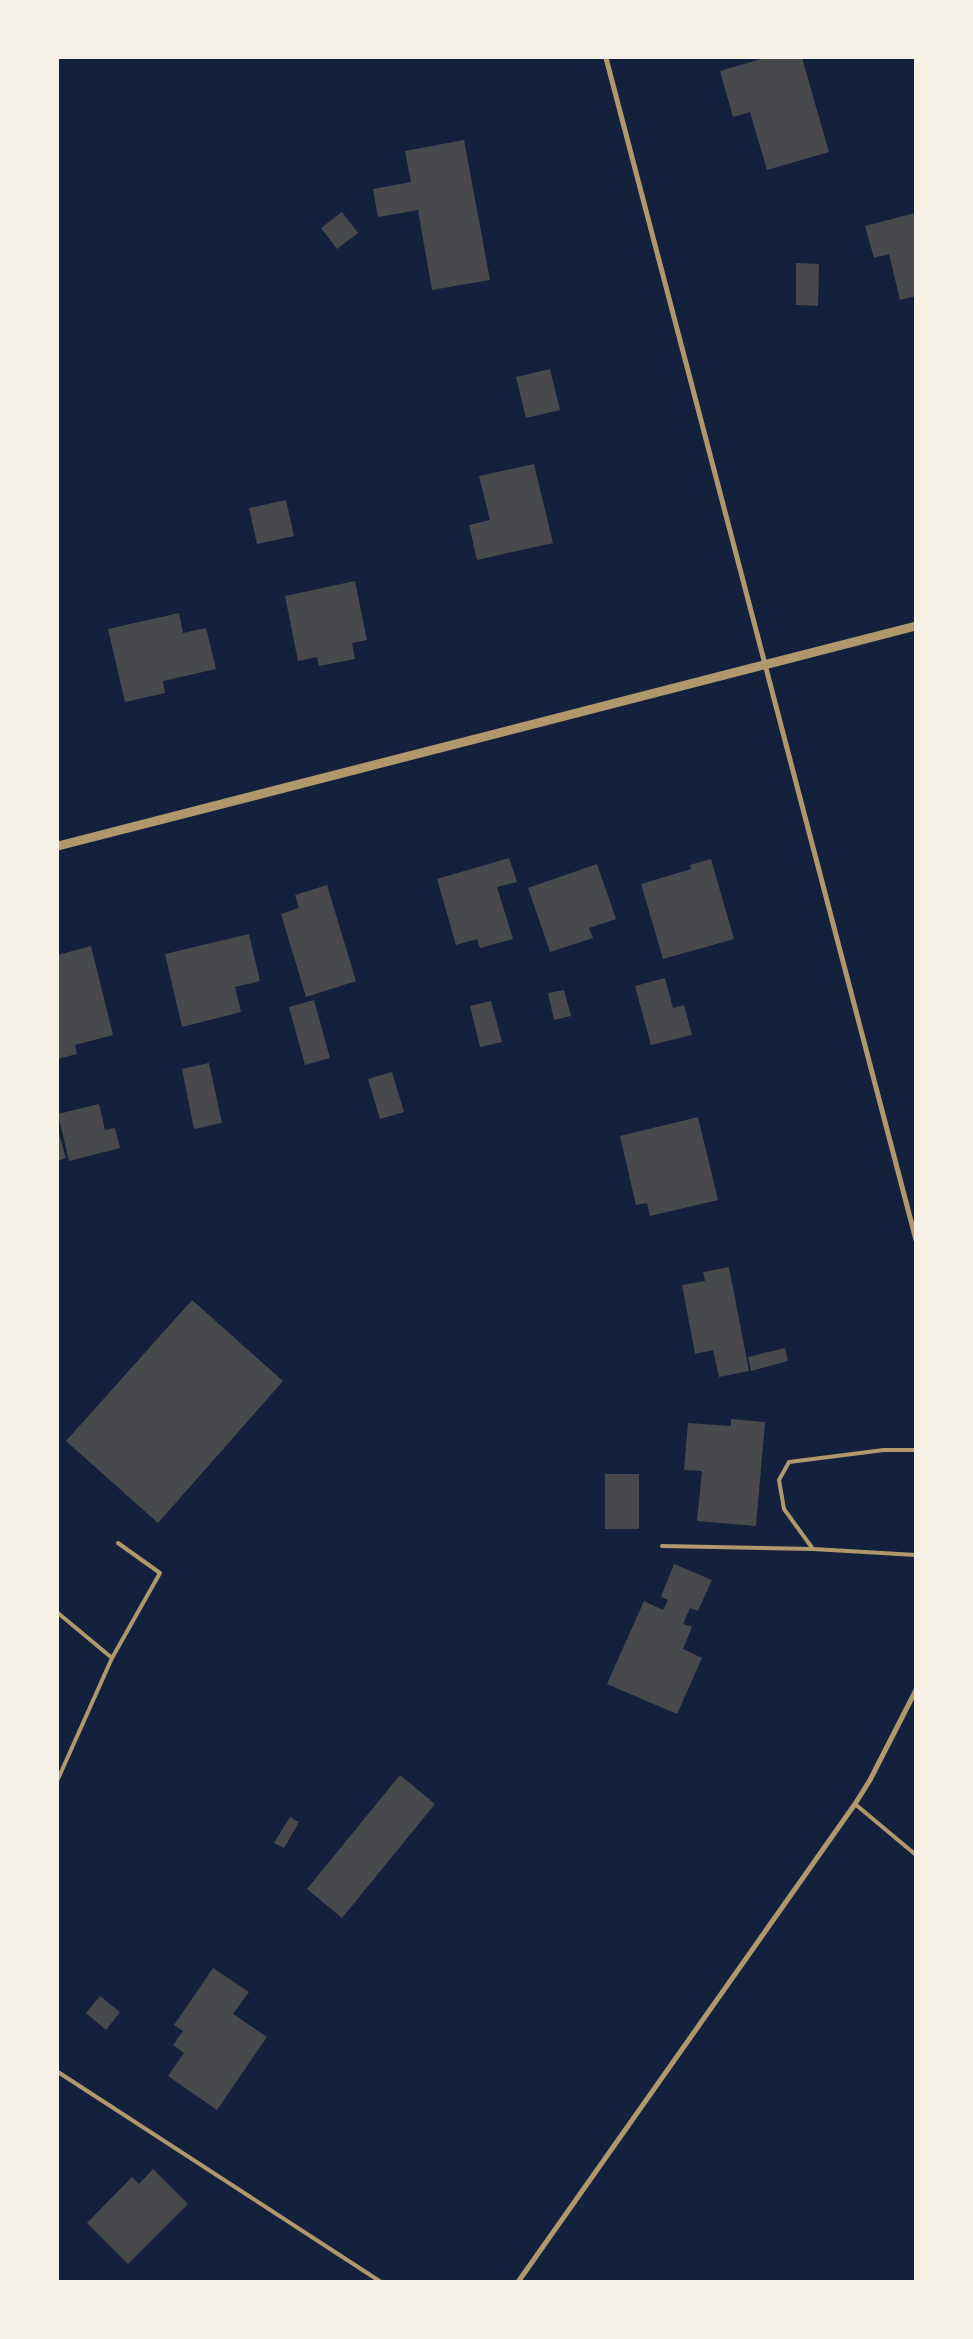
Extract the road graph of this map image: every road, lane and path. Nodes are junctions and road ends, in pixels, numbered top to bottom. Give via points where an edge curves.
1 (606, 58) edge
2 (916, 626) edge
3 (766, 664) junction
4 (58, 846) edge
5 (916, 1240) edge
6 (916, 1450) edge
7 (118, 1543) dead end
8 (662, 1546) dead end
9 (813, 1549) junction
10 (916, 1555) edge
11 (58, 1613) edge
12 (112, 1658) junction
13 (916, 1690) edge
14 (58, 1779) edge
15 (855, 1804) junction
16 (916, 1855) edge
17 (58, 2072) edge
18 (381, 2282) edge
19 (518, 2282) edge

1 - 3 street
2 - 3 street
3 - 4 street
3 - 5 street
6 - 9 lane via 884,1450 789,1462 779,1480 784,1509
7 - 12 lane via 160,1573
8 - 9 lane
9 - 10 lane
11 - 12 lane
12 - 14 lane
13 - 15 street
15 - 16 lane
15 - 19 street
17 - 18 lane

